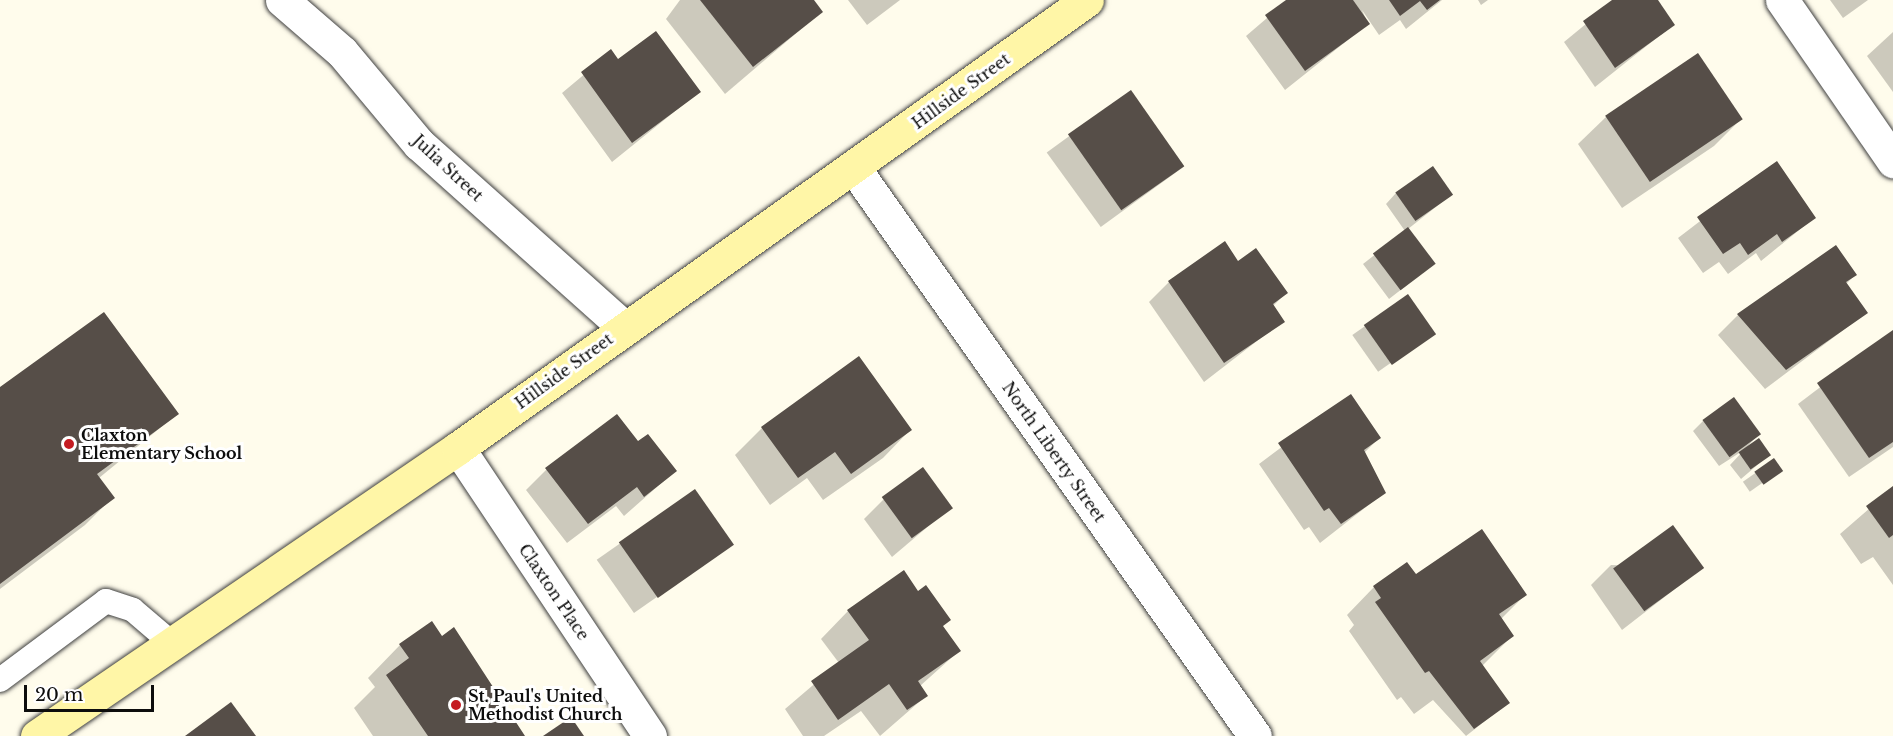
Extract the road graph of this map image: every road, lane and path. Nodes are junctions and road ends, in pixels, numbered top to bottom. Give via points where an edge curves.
1 (282, 0) edge
2 (1087, 0) edge
3 (1782, 0) edge
4 (1893, 160) edge
5 (854, 168) junction
6 (624, 327) junction
7 (458, 448) junction
8 (174, 645) junction
9 (0, 680) edge
10 (37, 736) edge
11 (650, 736) edge
12 (1255, 736) edge

1 - 6 street, Julia Street via 342,52 419,144
2 - 5 street, Hillside Street
3 - 4 street
5 - 6 street, Hillside Street
5 - 12 street, North Liberty Street
6 - 7 street, Hillside Street
7 - 8 street, Hillside Street
7 - 11 street, Claxton Place
8 - 9 lane via 133,610 106,601
8 - 10 street, Hillside Street

